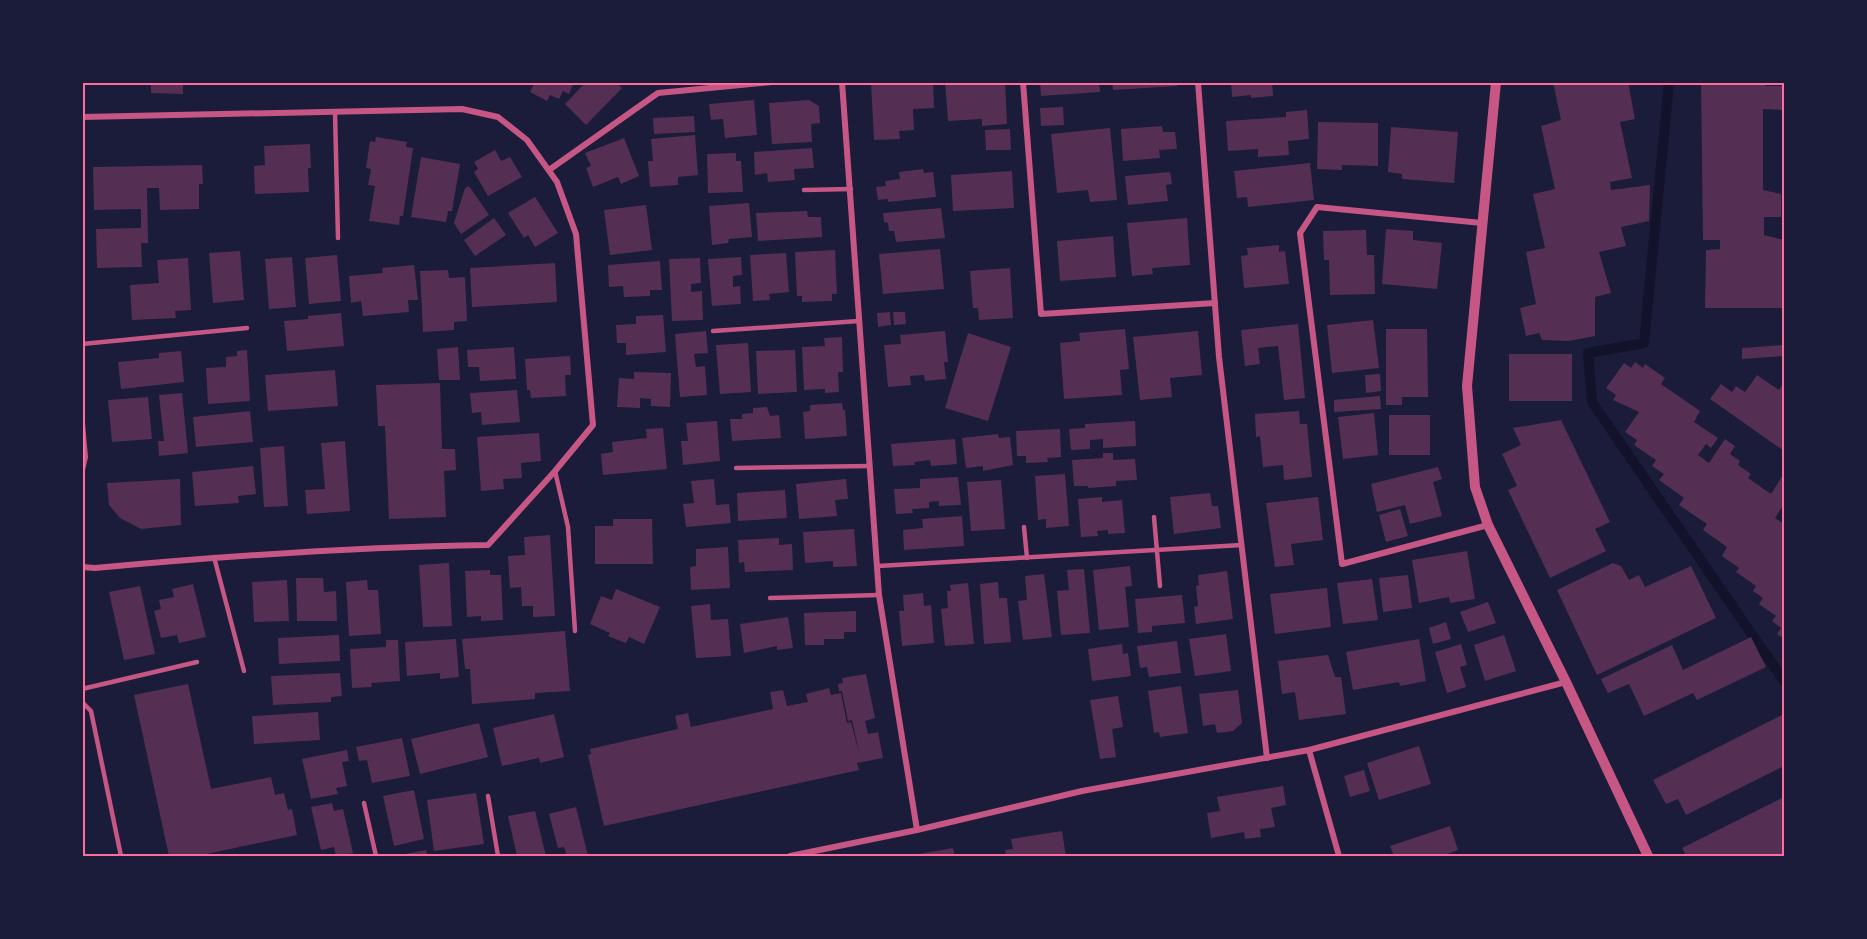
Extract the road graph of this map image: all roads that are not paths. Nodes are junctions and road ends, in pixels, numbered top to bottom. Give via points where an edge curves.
1 (772, 82) edge
2 (842, 82) edge
3 (1023, 82) edge
4 (1198, 82) edge
5 (1496, 82) edge
6 (335, 112) junction
7 (82, 117) edge
8 (549, 170) junction
9 (850, 189) junction
10 (804, 190) dead end
11 (1482, 223) junction
12 (338, 238) dead end
13 (1215, 303) junction
14 (860, 321) junction
15 (247, 327) dead end
16 (713, 331) dead end
17 (82, 344) edge
18 (82, 423) edge
19 (870, 466) junction
20 (736, 468) dead end
21 (82, 470) edge
22 (555, 471) junction
23 (1154, 517) dead end
24 (1488, 525) junction
25 (1024, 527) dead end
26 (1242, 545) junction
27 (1158, 550) junction
28 (214, 557) junction
29 (1027, 558) junction
30 (878, 566) junction
31 (82, 567) edge
32 (1160, 586) dead end
33 (879, 595) junction
34 (770, 598) dead end
35 (575, 631) dead end
36 (197, 662) dead end
37 (244, 671) dead end
38 (1566, 682) junction
39 (82, 689) edge
40 (82, 702) edge
41 (1310, 750) junction
42 (1267, 758) junction
43 (488, 796) dead end
44 (364, 803) dead end
45 (917, 830) junction
46 (121, 856) edge
47 (376, 856) edge
48 (498, 856) edge
49 (790, 856) edge
50 (1339, 856) edge
51 (1648, 856) edge

1 - 8 street via 658,93
2 - 9 street
3 - 13 street via 1041,314
4 - 13 street
5 - 11 street
6 - 7 street
6 - 8 street via 462,109 498,117 527,140
6 - 12 lane
8 - 22 street via 576,234 593,425
9 - 10 lane
9 - 14 street
11 - 24 street via 1467,386 1475,487
11 - 24 street via 1317,207 1300,233 1342,564
13 - 26 street
14 - 16 lane
14 - 19 street
15 - 17 lane
18 - 21 street
19 - 20 lane
19 - 30 street
22 - 28 street via 488,545 387,546
22 - 35 lane via 568,527
23 - 27 lane
24 - 38 street
25 - 29 lane
26 - 27 lane
26 - 42 street
27 - 29 lane
27 - 32 lane
28 - 31 street
28 - 37 lane
29 - 30 lane
30 - 33 street
33 - 34 lane
33 - 45 street
36 - 39 lane
38 - 41 street
38 - 51 street
40 - 46 lane via 91,711
41 - 42 street
41 - 50 street
42 - 45 street via 1082,790
43 - 48 lane
44 - 47 lane
45 - 49 street

